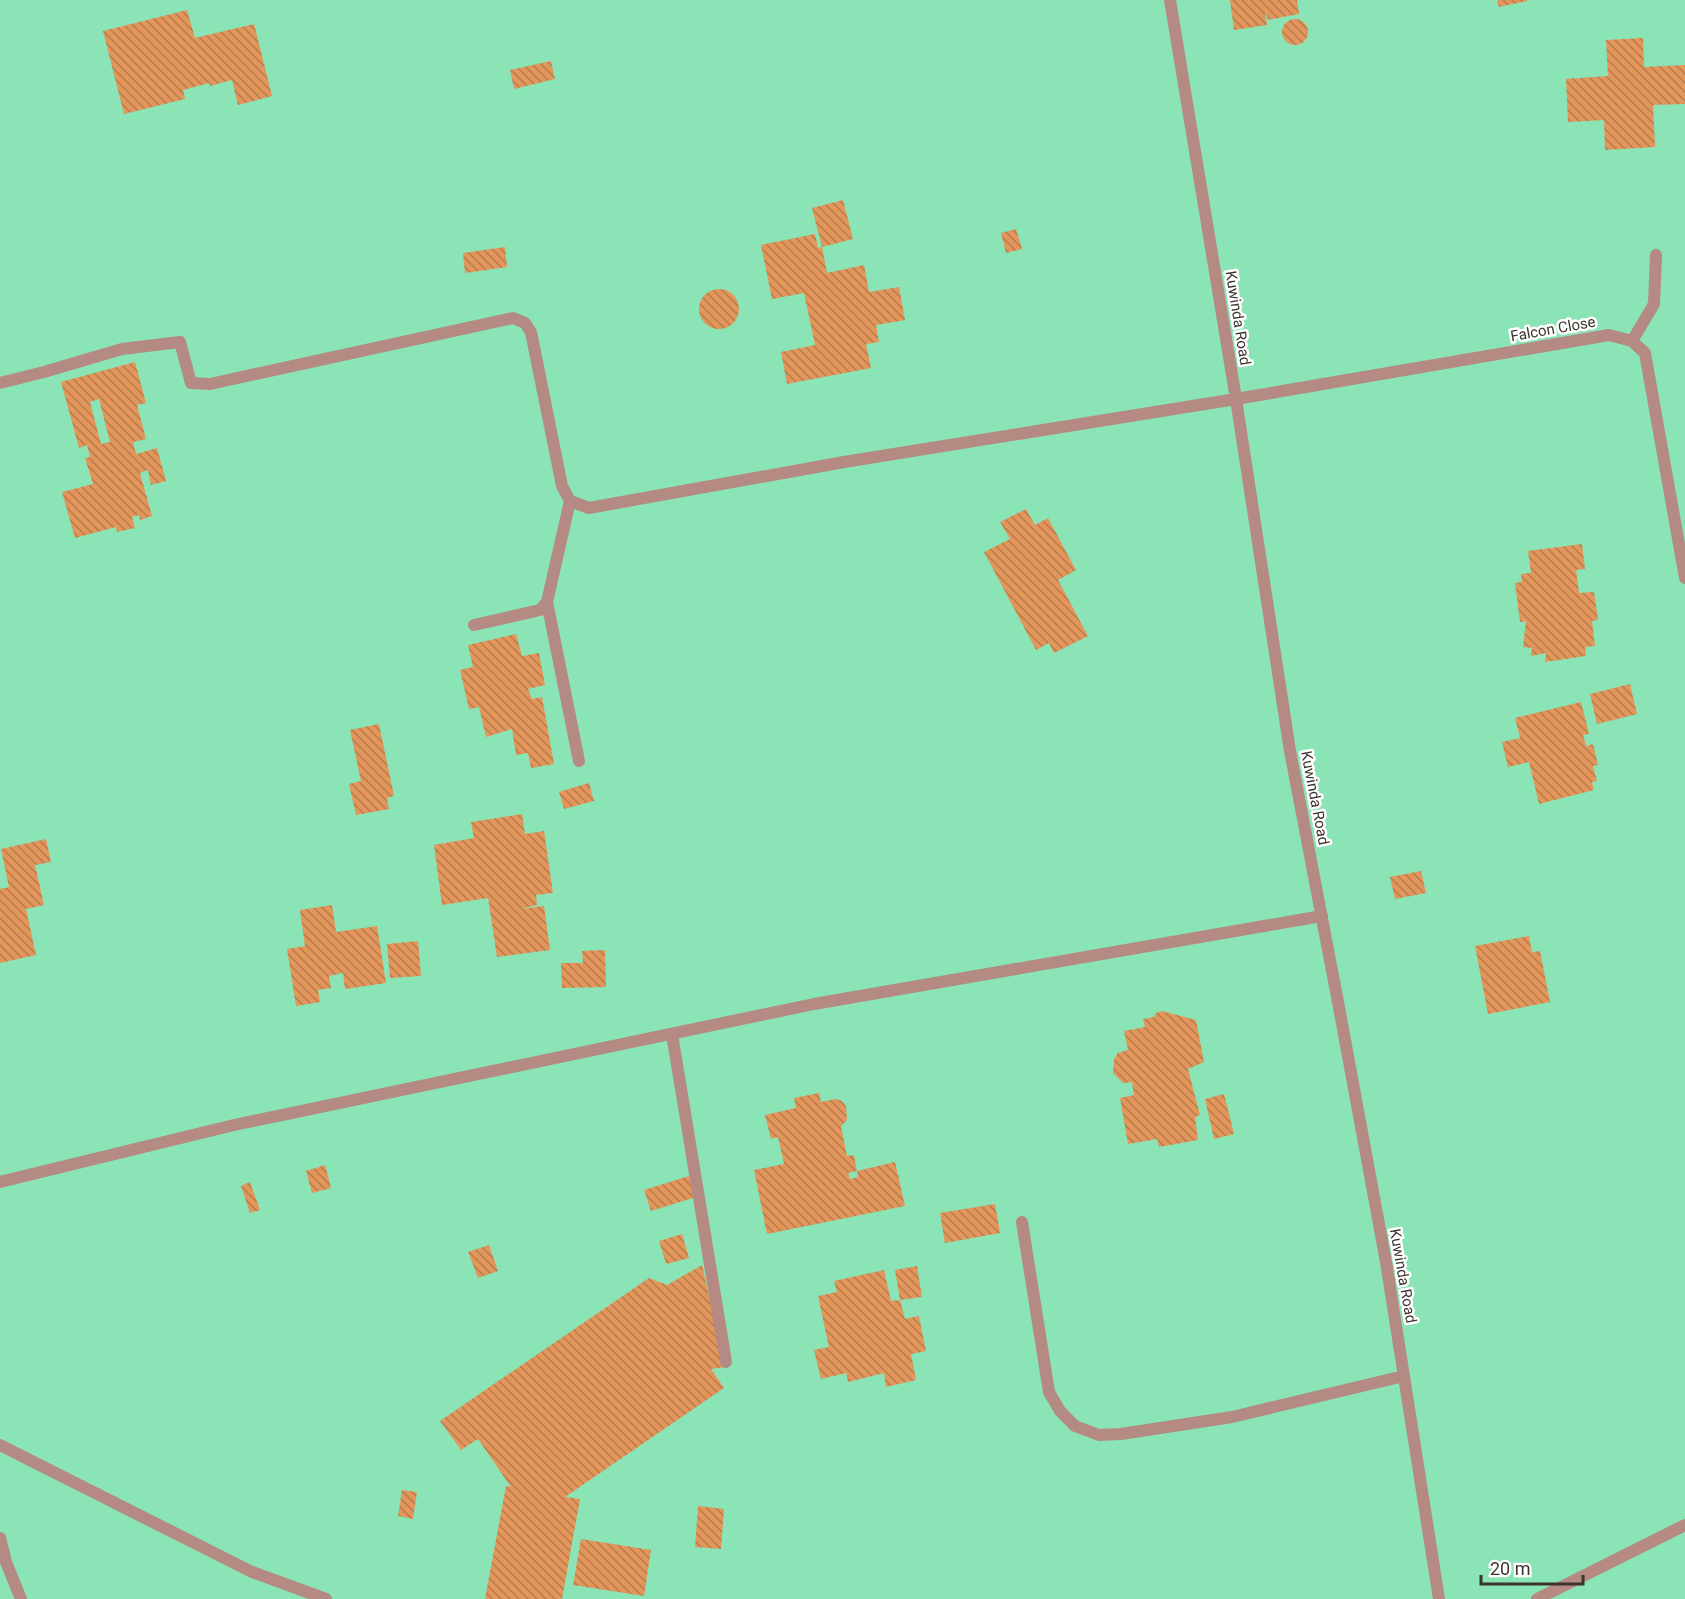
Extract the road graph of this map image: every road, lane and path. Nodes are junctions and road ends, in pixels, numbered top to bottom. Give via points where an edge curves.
1 (1170, 0) edge
2 (1656, 255) dead end
3 (1632, 341) junction
4 (0, 383) edge
5 (1236, 399) junction
6 (570, 501) junction
7 (1685, 578) edge
8 (547, 602) junction
9 (474, 625) dead end
10 (579, 761) dead end
11 (1322, 916) junction
12 (672, 1034) junction
13 (0, 1182) edge
14 (1022, 1222) dead end
15 (726, 1362) dead end
16 (1404, 1376) junction
17 (0, 1445) edge
18 (1685, 1525) edge
19 (0, 1538) edge
20 (21, 1599) edge
21 (326, 1599) edge
22 (1440, 1599) edge
23 (1537, 1599) edge

1 - 5 street, Kuwinda Road
2 - 3 street via 1654,304
3 - 5 street, Falcon Close via 1609,335
3 - 7 street via 1645,353
4 - 6 street via 122,349 180,342 191,383 210,384 513,318 525,323 531,332 562,486
5 - 6 street, Falcon Close via 589,508
5 - 11 street, Kuwinda Road via 1290,751
6 - 8 street
8 - 9 street via 540,610
8 - 10 street
11 - 12 street via 814,1004
11 - 16 street, Kuwinda Road
12 - 13 street via 234,1125
12 - 15 street
14 - 16 street via 1049,1392 1075,1426 1099,1435 1121,1434 1232,1417
16 - 22 street, Kuwinda Road
17 - 21 street via 252,1572
18 - 23 street
19 - 20 street

